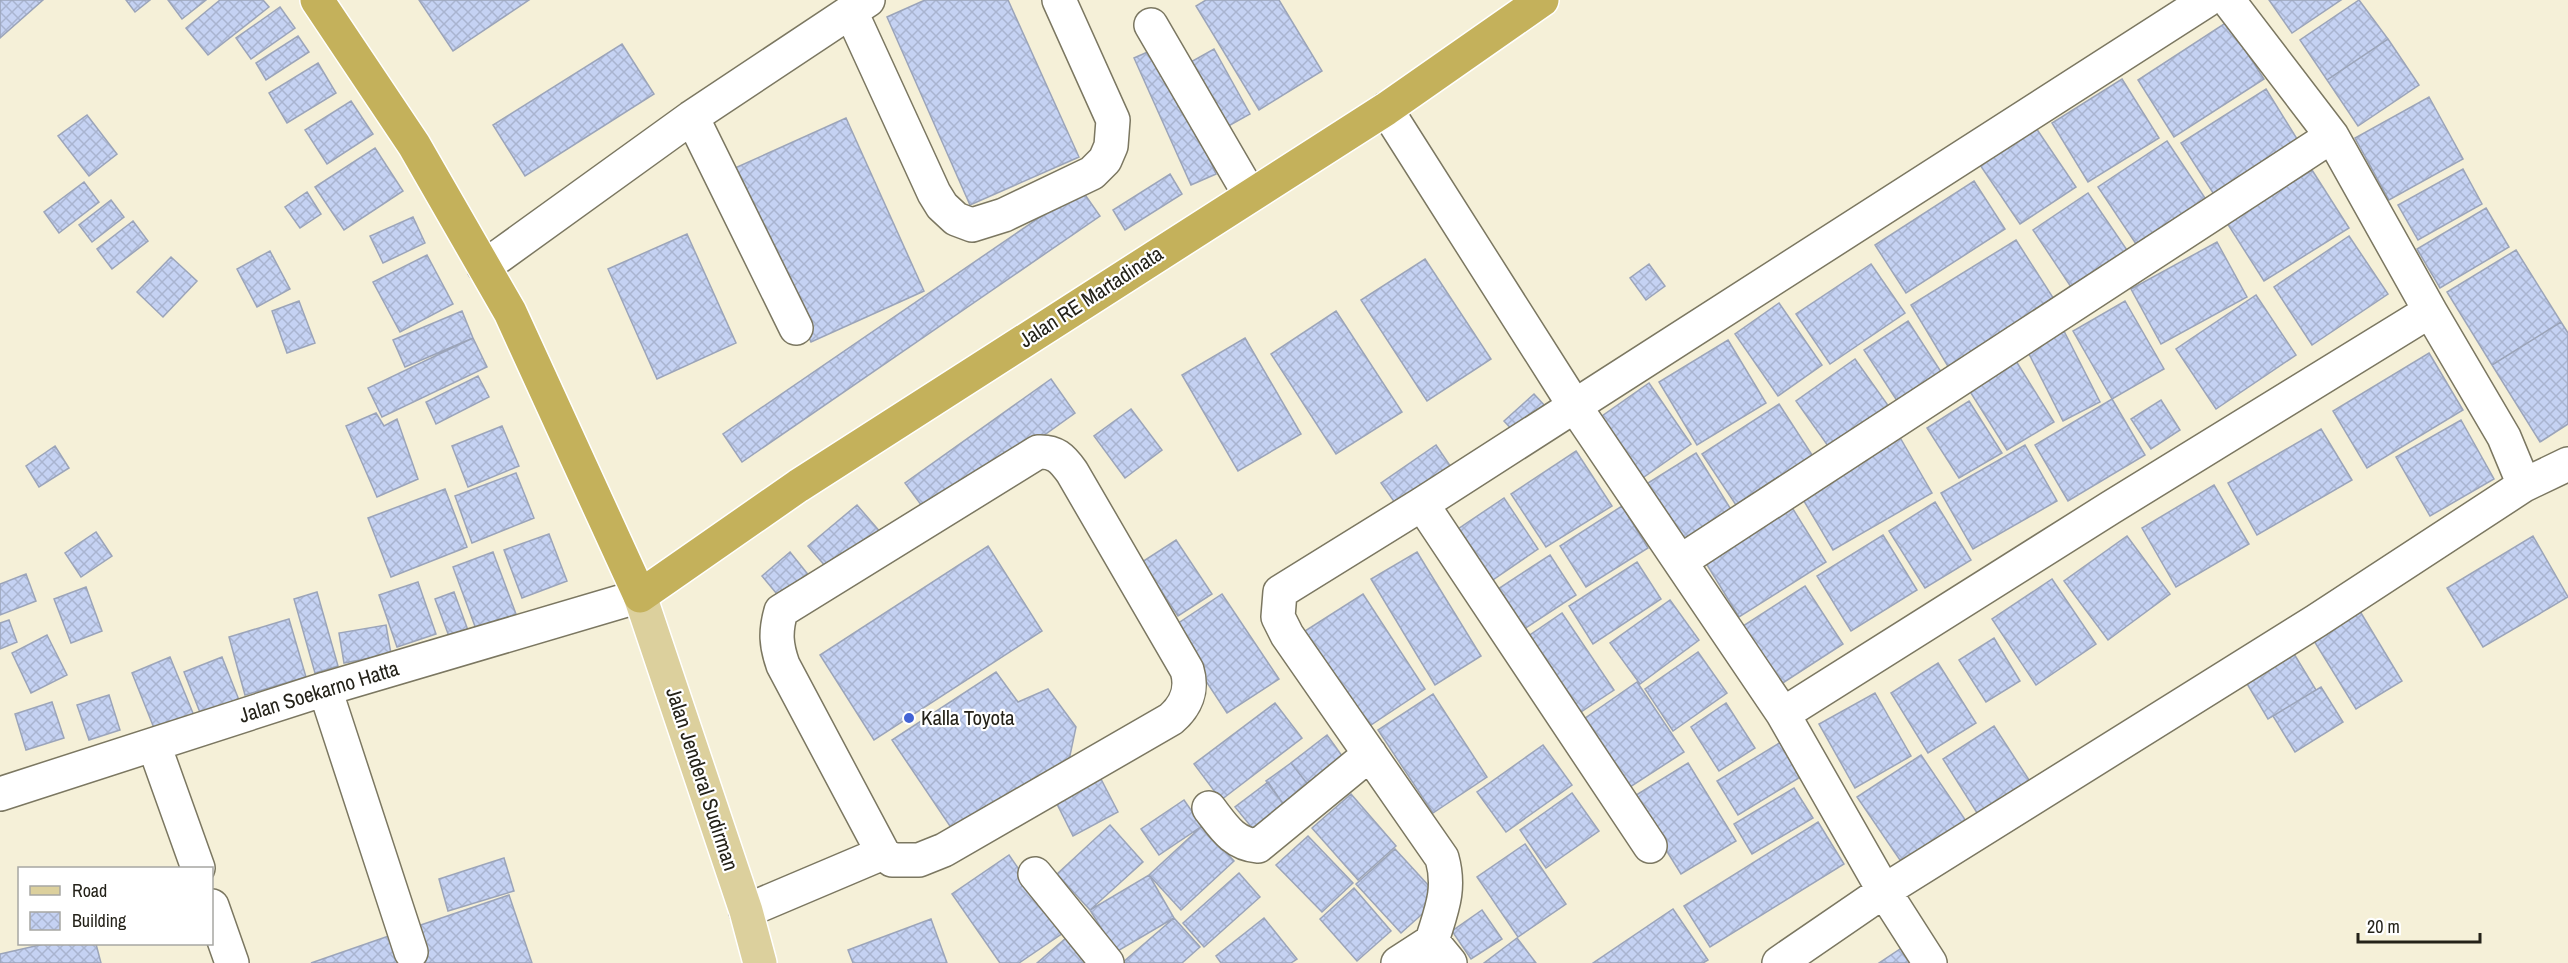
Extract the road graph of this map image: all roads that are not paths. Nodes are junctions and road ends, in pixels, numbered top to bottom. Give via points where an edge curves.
1 (317, 0) edge
2 (1059, 0) edge
3 (1542, 0) edge
4 (2207, 0) edge
5 (2228, 0) edge
6 (860, 6) edge
7 (1150, 25) dead end
8 (1386, 109) junction
9 (692, 117) junction
10 (2332, 136) junction
11 (1250, 195) junction
12 (484, 267) junction
13 (2430, 311) junction
14 (796, 328) dead end
15 (1574, 405) junction
16 (2568, 464) edge
17 (2524, 485) junction
18 (1422, 504) junction
19 (1681, 561) junction
20 (640, 596) junction
21 (325, 690) junction
22 (1783, 714) junction
23 (154, 745) junction
24 (1370, 754) junction
25 (0, 794) edge
26 (1209, 808) dead end
27 (1650, 846) dead end
28 (883, 853) junction
29 (198, 867) edge
30 (1035, 874) dead end
31 (1884, 891) junction
32 (213, 909) edge
33 (746, 911) junction
34 (411, 952) dead end
35 (1441, 952) edge
36 (232, 963) edge
37 (760, 963) edge
38 (1107, 963) edge
39 (1398, 963) edge
40 (1779, 963) edge
41 (1930, 963) edge

1 - 12 highway via 414,145
2 - 6 street via 1113,120 1111,146 1105,160 1092,173 972,225 956,219 934,193
3 - 8 highway, Jalan RE Martadinata
4 - 15 street
5 - 10 street
6 - 9 street
7 - 11 street
8 - 11 highway, Jalan RE Martadinata
8 - 15 street
9 - 12 street
9 - 14 street
10 - 13 street
10 - 19 street
11 - 20 highway, Jalan RE Martadinata via 798,486
12 - 20 highway via 510,312
13 - 17 street via 2504,437
13 - 22 street
15 - 18 street
15 - 19 street
16 - 17 street
17 - 31 street via 2316,621
18 - 24 street via 1287,585 1277,603 1278,617 1287,635
18 - 27 street
19 - 22 street
20 - 21 street, Jalan Soekarno Hatta
20 - 33 main road, Jalan Jenderal Sudirman
21 - 23 street, Jalan Soekarno Hatta
21 - 34 street
22 - 31 street
23 - 25 street, Jalan Soekarno Hatta
23 - 29 street
24 - 26 street via 1258,846 1232,837
24 - 35 street via 1442,858 1447,881
28 - 28 street via 783,666 776,644 781,611 1025,459 1038,452 1050,452 1059,456 1072,472 1187,670 1190,680 1185,702 1171,719 944,850 919,860 903,861 892,860
28 - 33 street
30 - 38 street
31 - 40 street
31 - 41 street
32 - 36 street
33 - 37 main road, Jalan Jenderal Sudirman
35 - 39 street

